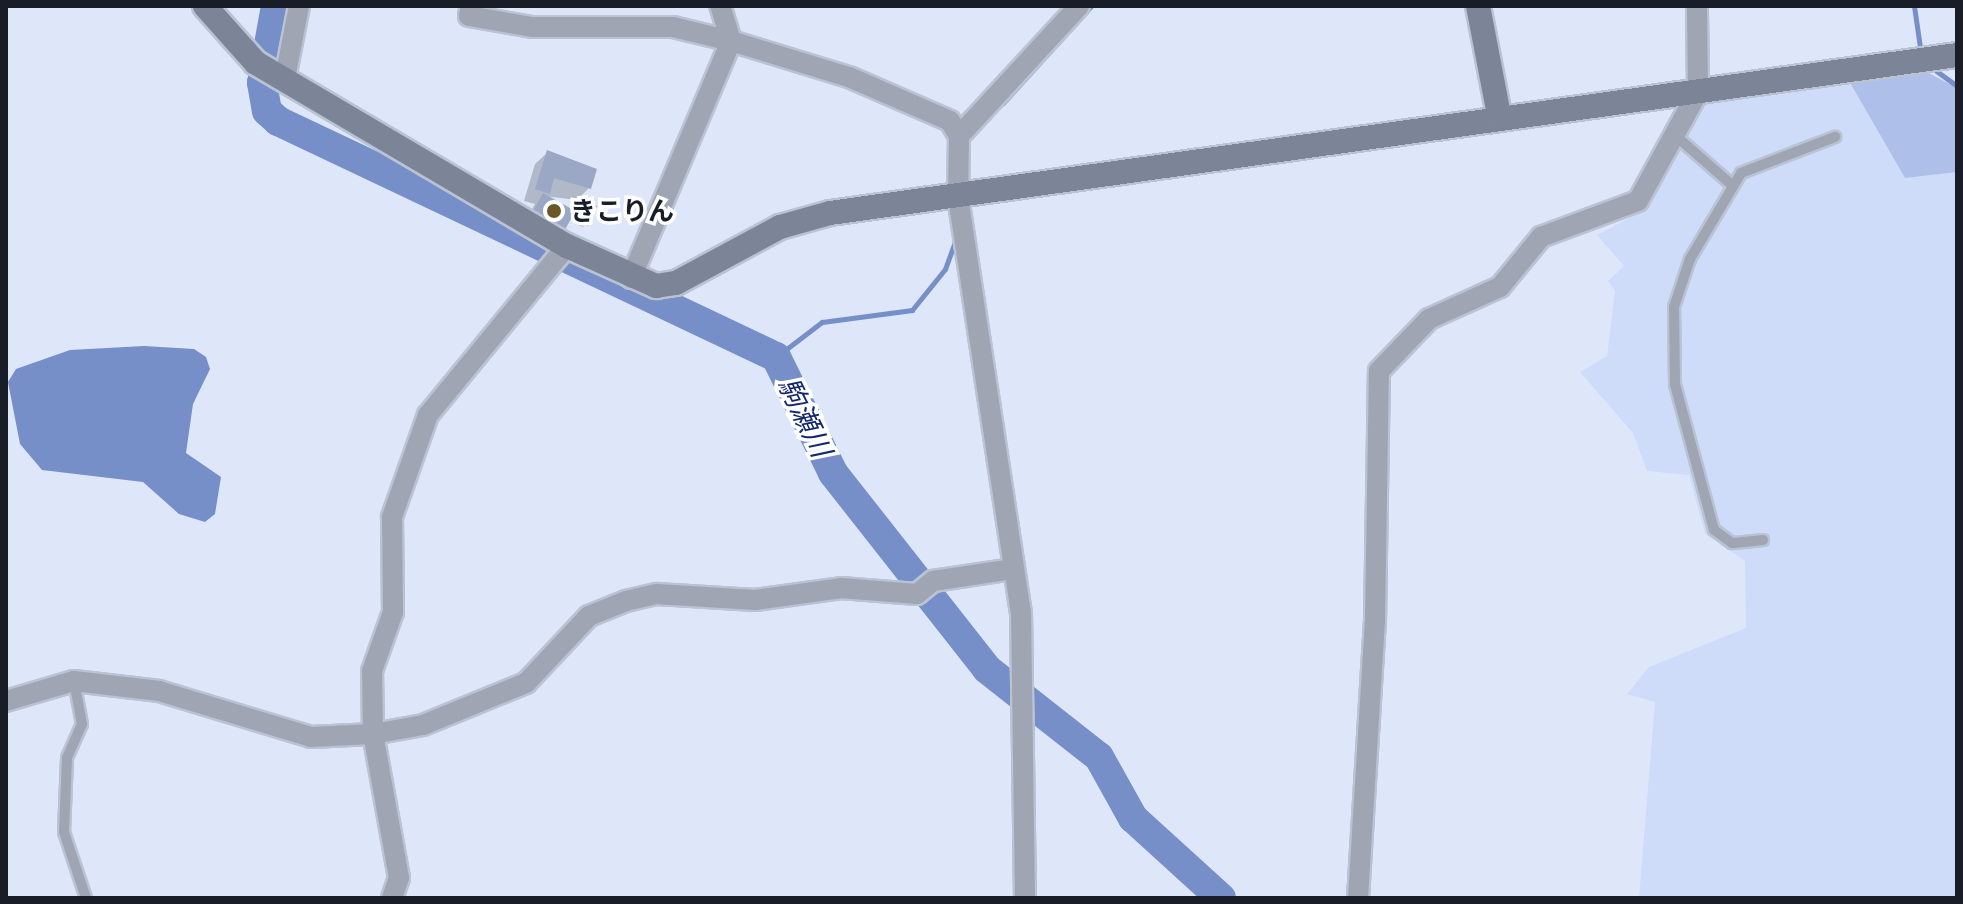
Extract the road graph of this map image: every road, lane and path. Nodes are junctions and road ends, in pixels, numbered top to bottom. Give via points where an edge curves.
1 (205, 6) edge
2 (299, 6) edge
3 (471, 6) edge
4 (720, 6) edge
5 (1079, 6) edge
6 (1478, 6) edge
7 (1697, 6) edge
8 (731, 41) junction
9 (1957, 55) edge
10 (273, 72) junction
11 (1698, 92) junction
12 (1499, 115) junction
13 (959, 136) junction
14 (1676, 136) junction
15 (1835, 137) dead end
16 (1732, 185) junction
17 (958, 197) junction
18 (567, 246) junction
19 (631, 278) junction
20 (1763, 540) dead end
21 (1012, 569) junction
22 (74, 681) junction
23 (6, 701) edge
24 (373, 734) junction
25 (86, 898) edge
26 (392, 898) edge
27 (1025, 898) edge
28 (1358, 898) edge

1 - 10 street
2 - 10 street
3 - 8 street via 469,16 532,27 673,27
4 - 8 street
5 - 13 street
6 - 12 street
7 - 11 street
8 - 13 street via 849,77 950,121
8 - 19 street
9 - 11 street
10 - 18 street
11 - 12 street
11 - 14 street
12 - 17 street
13 - 17 street
14 - 16 lane
14 - 28 street via 1638,201 1541,237 1500,287 1429,319 1379,371 1375,622
15 - 16 lane via 1760,160
16 - 20 lane via 1690,259 1674,307 1672,361 1714,530 1732,543
17 - 19 street via 830,213 780,227 676,283
17 - 21 street
18 - 19 street
18 - 24 street via 428,415 392,517 393,612 372,671
21 - 24 street via 925,588 841,588 755,600 657,594 626,601 589,616 526,683 423,725
21 - 27 street via 1023,683
22 - 23 street
22 - 24 street via 159,691 311,737
22 - 25 lane via 82,724 67,758 64,832
24 - 26 street via 399,878

